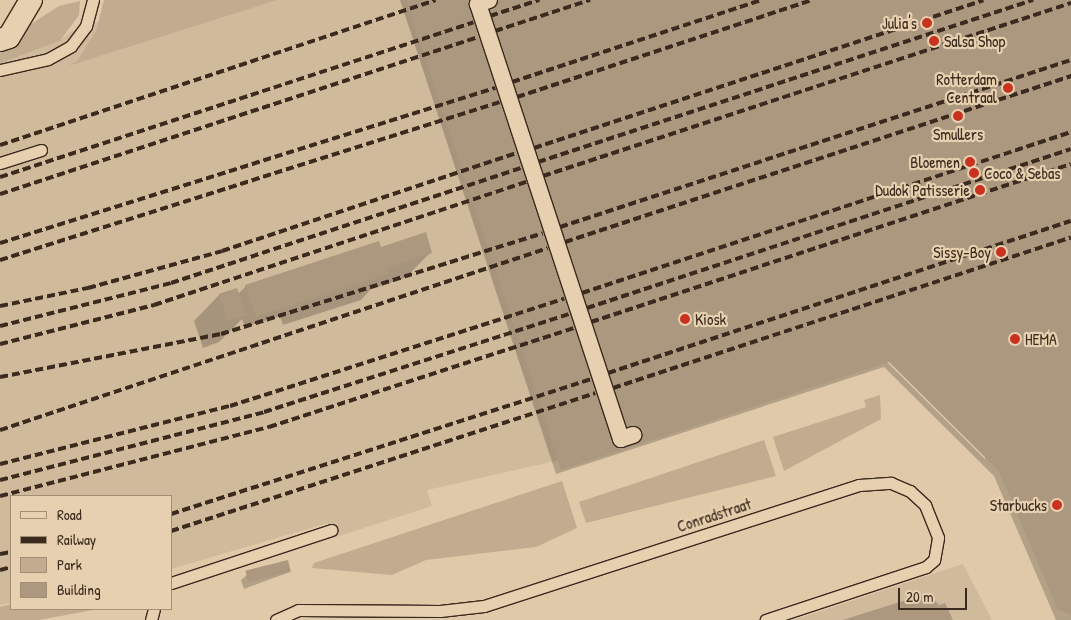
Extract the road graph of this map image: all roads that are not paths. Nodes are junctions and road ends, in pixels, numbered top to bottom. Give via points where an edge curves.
1 (31, 0) edge
2 (93, 0) edge
3 (489, 0) edge
4 (0, 40) edge
5 (0, 70) edge
6 (41, 150) dead end
7 (0, 164) edge
8 (633, 435) dead end
9 (331, 530) dead end
10 (172, 583) edge
11 (276, 620) edge
12 (766, 620) edge

1 - 4 street via 9,37
2 - 5 lane via 90,18 71,46 48,59
3 - 8 street, bridge via 478,4 615,421 621,439
6 - 7 lane
9 - 10 lane
11 - 12 lane, Conradstraat via 298,610 440,611 484,606 859,485 892,483 910,491 924,505 938,538 934,560 926,567

